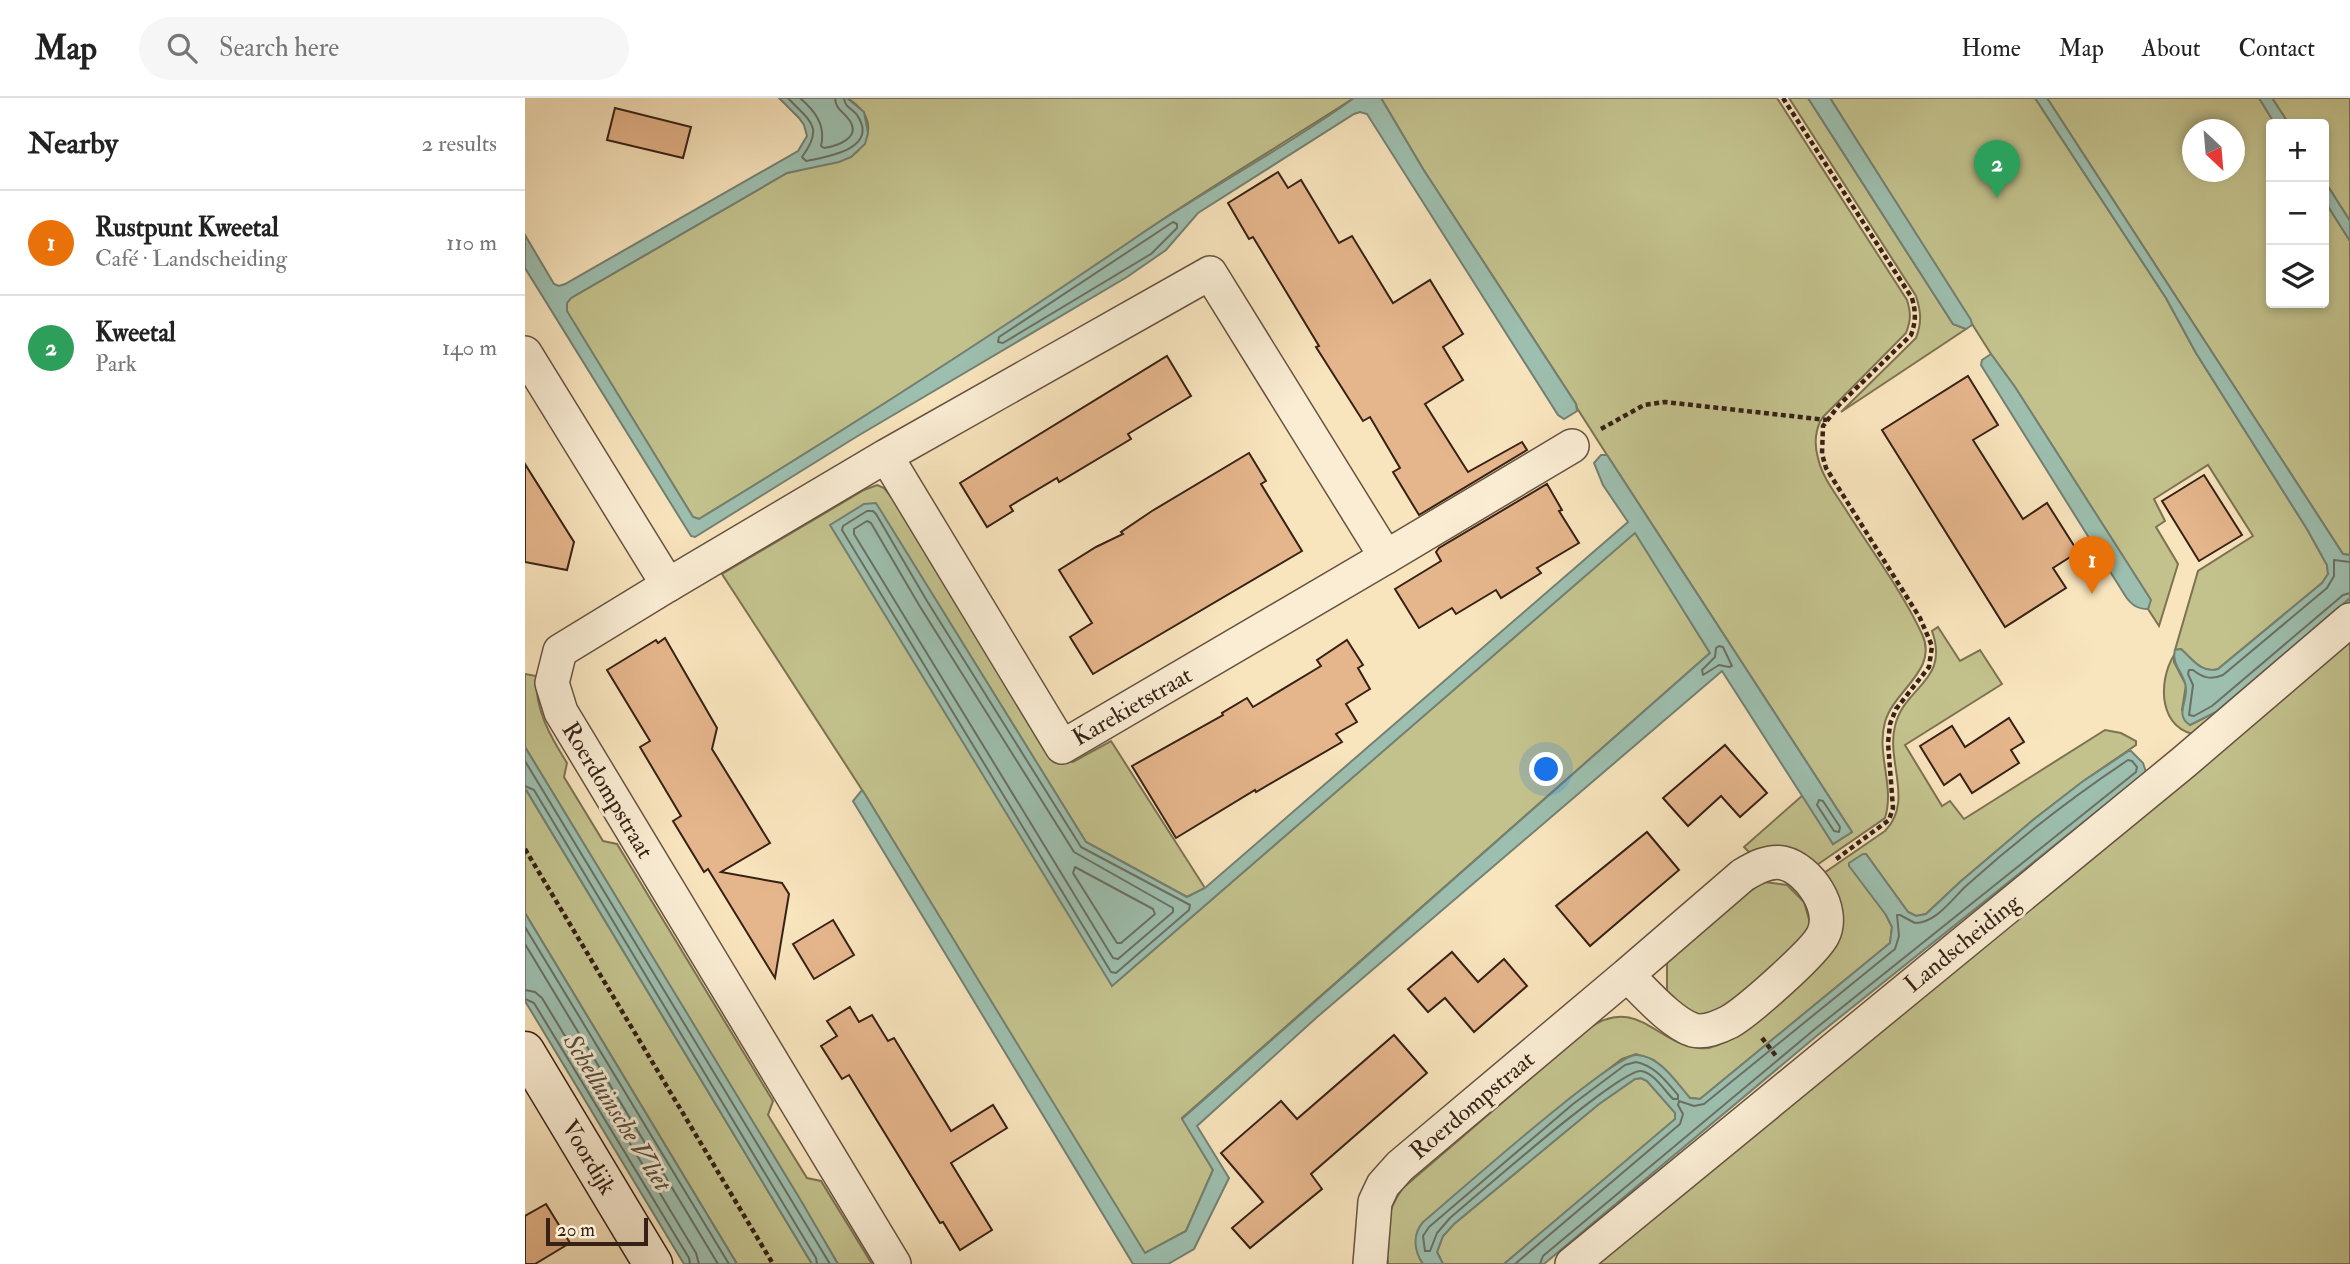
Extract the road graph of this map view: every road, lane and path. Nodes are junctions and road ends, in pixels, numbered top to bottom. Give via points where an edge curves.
1 (1783, 98) edge
2 (525, 353) edge
3 (1827, 420) junction
4 (1572, 446) joint
5 (886, 456) junction
6 (1386, 557) junction
7 (668, 585) junction
8 (2350, 620) edge
9 (525, 849) edge
10 (1806, 878) junction
11 (1627, 975) junction
12 (525, 1051) edge
13 (653, 1264) edge
14 (773, 1264) edge
15 (894, 1264) edge
16 (1370, 1264) edge
17 (1572, 1264) edge

1 - 3 path via 1912,298 1916,312 1911,335
2 - 7 street
3 - 4 path via 1654,403
3 - 10 path via 1821,439 1826,468 1920,618 1932,646 1929,667 1896,709 1890,724 1893,808 1889,820
4 - 6 street, Karekietstraat
5 - 6 street via 1210,273
5 - 6 street, Karekietstraat via 1062,747
5 - 7 street
7 - 15 street, Roerdompstraat via 560,651 552,683 561,712
8 - 17 street, Landscheiding via 2184,762
9 - 14 path
10 - 11 street, Roerdompstraat via 1781,862 1763,864 1743,874
10 - 11 street via 1822,898 1825,933 1815,949 1730,1021 1713,1029 1694,1030 1671,1016
11 - 16 street, Roerdompstraat via 1410,1157 1383,1185 1375,1202
12 - 13 street, Voordijk

